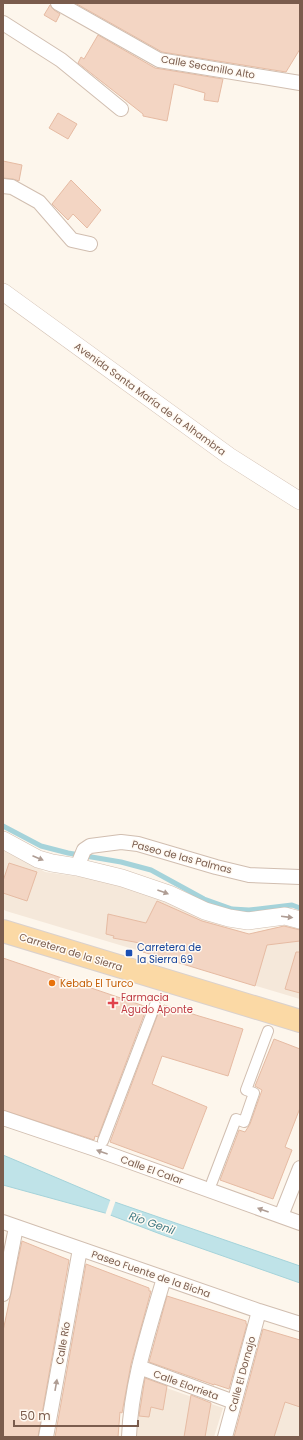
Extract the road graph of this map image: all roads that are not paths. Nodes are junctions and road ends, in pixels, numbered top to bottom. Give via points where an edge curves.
1 (58, 3) edge
2 (3, 23) edge
3 (300, 83) edge
4 (120, 109) dead end
5 (3, 186) edge
6 (90, 244) dead end
7 (3, 292) edge
8 (300, 501) edge
9 (3, 840) edge
10 (80, 859) junction
11 (300, 877) edge
12 (300, 920) edge
13 (3, 931) edge
14 (155, 1004) dead end
15 (300, 1021) edge
16 (268, 1031) dead end
17 (3, 1118) edge
18 (103, 1141) dead end
19 (300, 1168) edge
20 (212, 1182) dead end
21 (281, 1216) junction
22 (300, 1223) edge
23 (9, 1224) edge
24 (80, 1249) junction
25 (164, 1278) junction
26 (3, 1294) edge
27 (259, 1311) junction
28 (300, 1324) edge
29 (139, 1367) junction
30 (234, 1402) junction
31 (46, 1437) edge
32 (129, 1437) edge
33 (225, 1437) edge

1 - 3 street, Calle Secanillo Alto via 160,60
2 - 4 street via 61,60
5 - 6 street via 12,187 39,202 72,240
7 - 8 street, Avenida Santa María de la Alhambra via 229,456
9 -> 10 street, Paseo de las Palmas via 38,859 52,863
10 - 11 street, Paseo de las Palmas via 90,846 121,842 138,844 249,875
10 -> 12 street, Paseo de las Palmas via 205,911 229,918 248,921 285,916
13 - 15 main road, Carretera de la Sierra
14 - 18 street
16 - 20 street via 246,1090 254,1093 244,1122 236,1119
21 -> 17 street, Calle El Calar
19 - 21 street
21 - 22 street, Calle El Calar
23 - 24 street, Paseo Fuente de la Bicha
23 - 26 street
24 - 25 street, Paseo Fuente de la Bicha
31 -> 24 street, Calle Río
25 - 27 street, Paseo Fuente de la Bicha
25 - 29 street, Calle Elorrieta
27 - 28 street, Paseo Fuente de la Bicha
27 - 30 street, Calle El Dornajo
29 - 30 street, Calle Elorrieta
29 - 32 street, Calle Elorrieta via 130,1414
30 - 33 street, Calle El Dornajo

